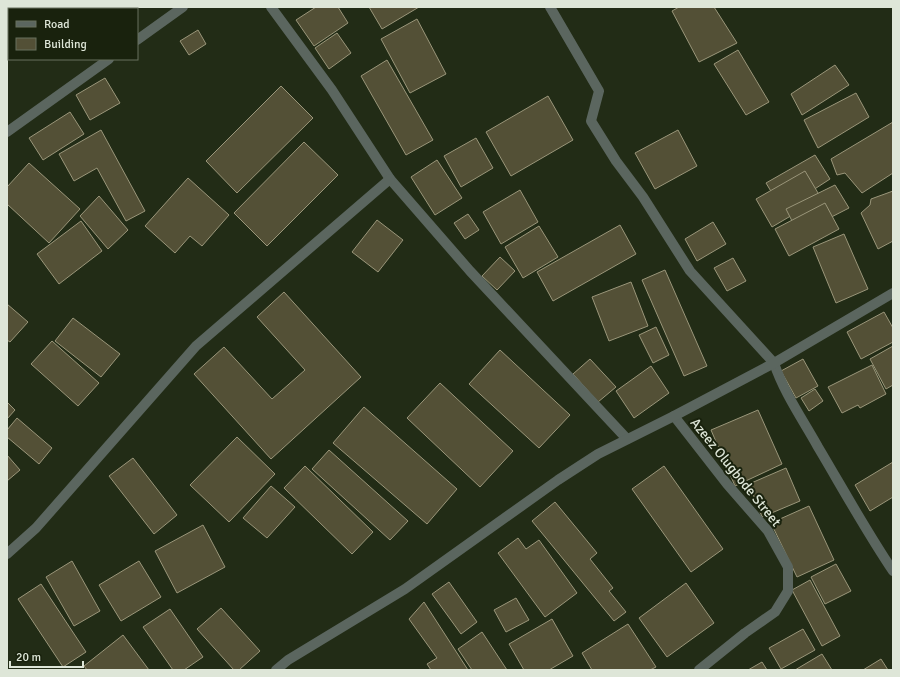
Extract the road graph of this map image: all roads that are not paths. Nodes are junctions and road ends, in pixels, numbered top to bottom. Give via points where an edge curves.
1 (183, 7) edge
2 (271, 7) edge
3 (550, 7) edge
4 (138, 39) edge
5 (109, 60) edge
6 (7, 132) edge
7 (390, 179) junction
8 (893, 293) edge
9 (774, 363) junction
10 (674, 416) junction
11 (627, 440) junction
12 (7, 554) edge
13 (893, 571) edge
14 (276, 670) edge
15 (700, 670) edge

1 - 4 street
2 - 7 street via 332,90
3 - 9 street via 599,91 591,121 690,271
5 - 6 street
7 - 11 street via 470,271
7 - 12 street via 196,346 36,528
8 - 9 street
9 - 10 street
9 - 13 street via 801,418 870,537
10 - 11 street
10 - 15 street, Azeez Olugbode Street via 768,531 788,567 788,591 775,612
11 - 14 street via 598,454 565,475 405,590 288,660

